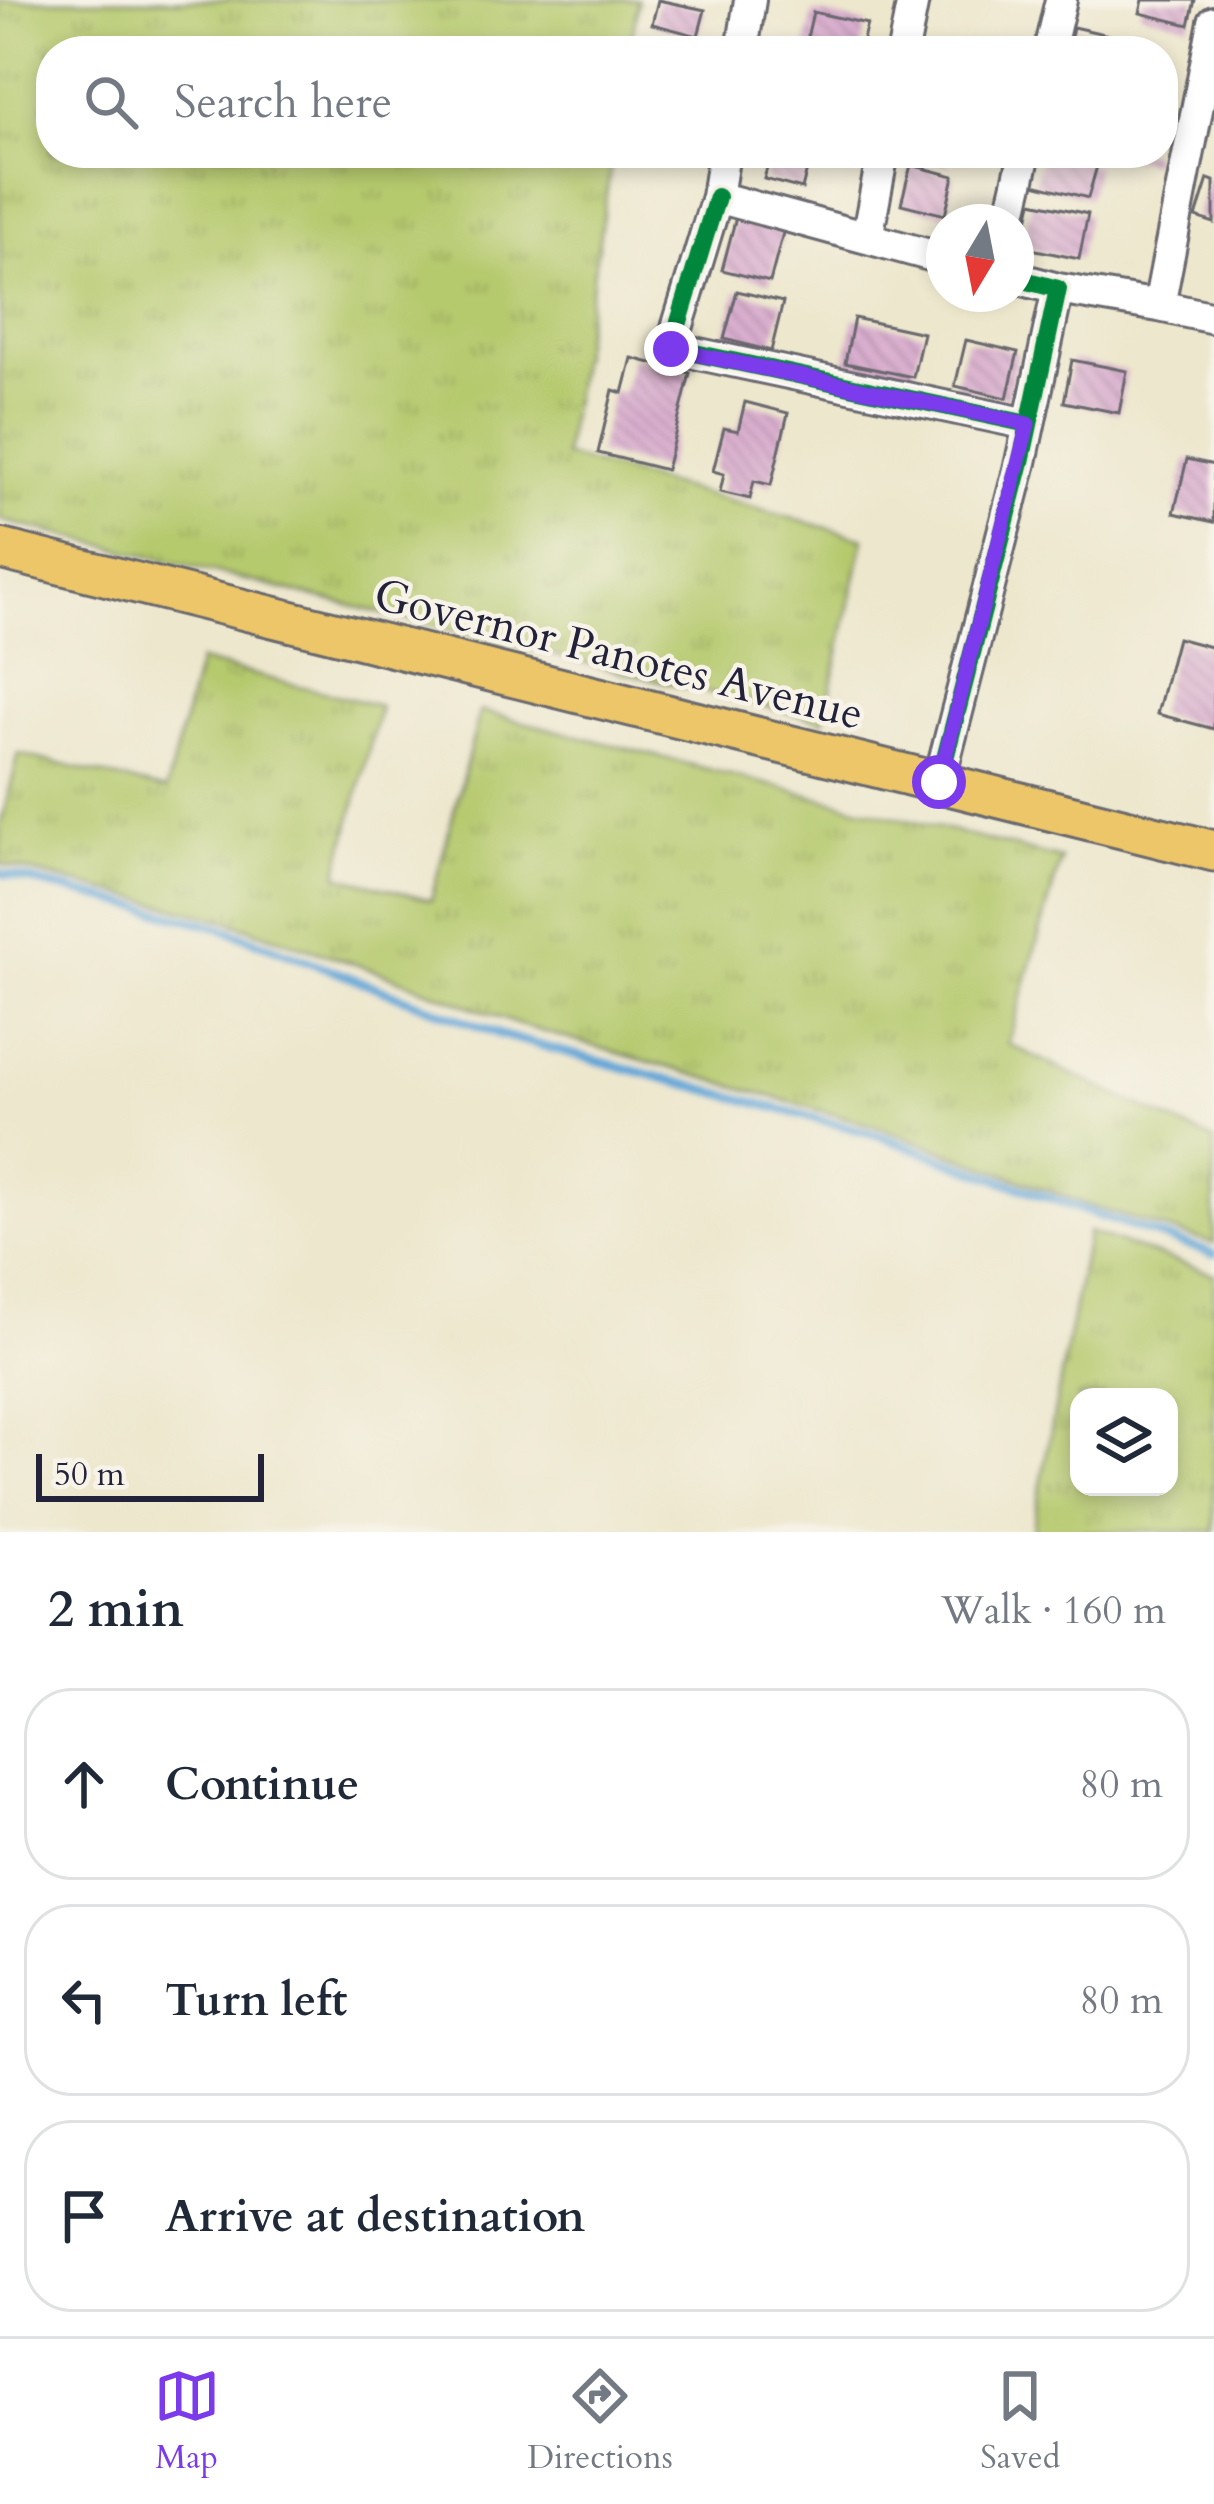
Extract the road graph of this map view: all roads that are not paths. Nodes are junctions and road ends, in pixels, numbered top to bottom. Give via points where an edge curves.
1 (750, 0) edge
2 (913, 0) edge
3 (1061, 0) edge
4 (1214, 22) edge
5 (744, 36) edge
6 (906, 36) edge
7 (1053, 36) edge
8 (722, 168) edge
9 (880, 168) edge
10 (1022, 168) edge
11 (717, 197) junction
12 (1013, 204) edge
13 (867, 238) junction
14 (926, 254) edge
15 (1034, 283) edge
16 (1058, 290) junction
17 (1160, 306) junction
18 (1214, 318) edge
19 (1028, 424) junction
20 (0, 549) edge
21 (939, 782) junction
22 (1214, 851) edge

1 - 5 street
2 - 6 street
3 - 7 street
4 - 17 street
8 - 11 street
9 - 13 street
10 - 12 street
11 - 13 street
11 - 19 street via 671,349
13 - 14 street
15 - 16 street
16 - 17 street
16 - 19 street
17 - 18 street
19 - 21 street
20 - 21 main road, Governor Panotes Avenue
21 - 22 main road, Governor Panotes Avenue

